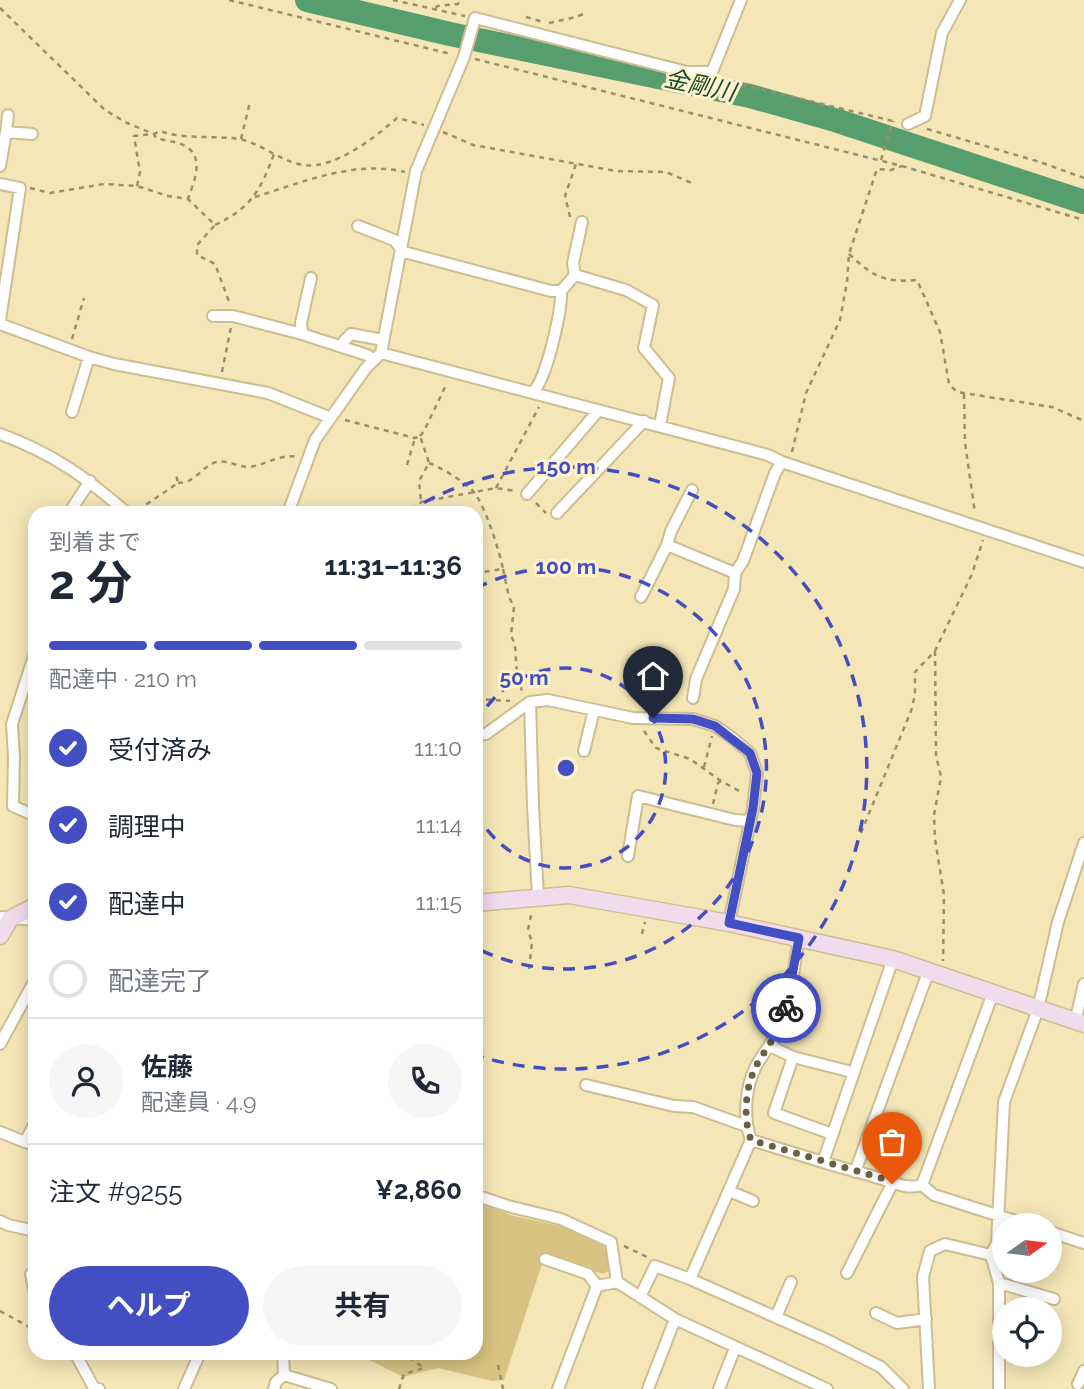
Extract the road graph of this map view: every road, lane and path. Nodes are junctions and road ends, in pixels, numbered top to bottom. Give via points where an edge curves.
1 (229, 0) edge
2 (393, 0) edge
3 (460, 0) edge
4 (741, 0) edge
5 (960, 0) edge
6 (0, 8) edge
7 (435, 9) junction
8 (586, 13) dead end
9 (475, 18) junction
10 (503, 25) junction
11 (464, 57) junction
12 (250, 102) dead end
13 (8, 115) dead end
14 (893, 121) dead end
15 (908, 124) dead end
16 (434, 127) junction
17 (6, 132) junction
18 (32, 134) dead end
19 (154, 134) junction
20 (241, 139) junction
21 (274, 154) junction
22 (881, 160) junction
23 (576, 164) junction
24 (0, 166) edge
25 (902, 166) junction
26 (415, 175) junction
27 (0, 184) edge
28 (694, 184) dead end
29 (137, 186) junction
30 (20, 188) junction
31 (255, 197) junction
32 (188, 199) junction
33 (1084, 220) edge
34 (215, 225) junction
35 (358, 226) dead end
36 (582, 226) joint
37 (400, 246) junction
38 (849, 254) junction
39 (575, 275) junction
40 (311, 278) dead end
41 (561, 291) junction
42 (84, 298) dead end
43 (213, 316) dead end
44 (233, 316) junction
45 (0, 322) edge
46 (302, 334) junction
47 (383, 340) junction
48 (343, 346) junction
49 (68, 350) junction
50 (378, 356) junction
51 (89, 357) junction
52 (453, 372) junction
53 (219, 383) junction
54 (532, 393) junction
55 (964, 394) junction
56 (544, 396) junction
57 (598, 411) junction
58 (72, 412) dead end
59 (331, 418) junction
60 (644, 421) junction
61 (1084, 421) edge
62 (660, 425) junction
63 (0, 434) edge
64 (420, 436) junction
65 (415, 438) junction
66 (307, 460) junction
67 (782, 462) junction
68 (429, 463) junction
69 (407, 465) dead end
70 (176, 474) dead end
71 (90, 481) junction
72 (178, 483) junction
73 (496, 488) junction
74 (692, 490) dead end
75 (474, 491) junction
76 (527, 494) junction
77 (421, 502) junction
78 (74, 506) edge
79 (119, 506) edge
80 (146, 506) edge
81 (291, 506) edge
82 (419, 506) edge
83 (480, 506) edge
84 (483, 512) edge
85 (557, 513) joint
86 (980, 528) junction
87 (667, 545) junction
88 (1084, 562) edge
89 (503, 569) junction
90 (483, 572) edge
91 (735, 573) junction
92 (641, 597) dead end
93 (935, 651) junction
94 (28, 670) edge
95 (693, 698) dead end
96 (483, 699) edge
97 (530, 702) junction
98 (594, 710) junction
99 (633, 718) junction
100 (6, 725) edge
101 (715, 726) junction
102 (483, 734) edge
103 (584, 751) dead end
104 (704, 767) junction
105 (721, 781) junction
106 (754, 795) junction
107 (28, 813) edge
108 (711, 814) junction
109 (750, 821) junction
110 (861, 833) dead end
111 (1084, 843) edge
112 (628, 856) dead end
113 (533, 897) junction
114 (483, 902) edge
115 (28, 909) edge
116 (5, 918) edge
117 (28, 920) edge
118 (729, 923) junction
119 (0, 936) edge
120 (799, 938) junction
121 (893, 959) junction
122 (529, 969) dead end
123 (935, 972) junction
124 (1084, 984) edge
125 (28, 993) edge
126 (993, 993) junction
127 (1038, 1009) junction
128 (1080, 1023) edge
129 (0, 1044) edge
130 (770, 1046) junction
131 (793, 1057) junction
132 (852, 1072) junction
133 (586, 1085) dead end
134 (746, 1126) junction
135 (0, 1132) edge
136 (832, 1134) junction
137 (751, 1140) junction
138 (28, 1142) edge
139 (823, 1161) junction
140 (855, 1172) junction
141 (892, 1184) junction
142 (922, 1185) junction
143 (729, 1191) junction
144 (483, 1198) edge
145 (753, 1201) dead end
146 (992, 1213) edge
147 (997, 1213) edge
148 (0, 1221) edge
149 (28, 1229) edge
150 (1062, 1236) edge
151 (611, 1242) junction
152 (1084, 1243) edge
153 (991, 1255) joint
154 (992, 1258) edge
155 (545, 1259) dead end
156 (655, 1266) junction
157 (846, 1273) dead end
158 (690, 1279) junction
159 (617, 1282) junction
160 (791, 1282) dead end
161 (999, 1283) joint
162 (597, 1286) junction
163 (640, 1297) junction
164 (1047, 1297) edge
165 (0, 1311) edge
166 (876, 1312) dead end
167 (776, 1317) junction
168 (675, 1319) junction
169 (926, 1319) junction
170 (28, 1325) edge
171 (734, 1348) junction
172 (79, 1360) edge
173 (197, 1360) edge
174 (283, 1360) edge
175 (413, 1360) edge
176 (498, 1365) dead end
177 (1084, 1371) edge
178 (284, 1375) junction
179 (798, 1376) junction
180 (1078, 1384) dead end
181 (99, 1389) edge
182 (184, 1389) edge
183 (274, 1389) edge
184 (331, 1389) edge
185 (399, 1389) edge
186 (503, 1389) edge
187 (558, 1389) edge
188 (648, 1389) edge
189 (719, 1389) edge
190 (793, 1389) edge
191 (827, 1389) edge
192 (903, 1389) edge
193 (929, 1389) edge
194 (999, 1389) edge

1 - 11 path
2 - 7 path
3 - 7 path
4 - 10 street via 712,72 687,72
5 - 15 street via 942,33 925,116
6 - 19 path via 105,110
7 - 9 path
8 - 10 path via 549,24 528,17
9 - 10 street
9 - 11 street
11 - 16 street
11 - 22 path
12 - 20 path
13 - 17 street
14 - 22 path
16 - 21 path via 397,118 369,142 318,165 303,165
16 - 23 path via 473,145
16 - 26 street
17 - 18 street
17 - 24 street
19 - 20 path
19 - 29 path via 134,136 140,172
19 - 32 path via 188,148 197,159
20 - 21 path
21 - 31 path
22 - 25 path
23 - 28 path via 666,172
23 - 36 path via 565,196 568,215
25 - 33 path
25 - 38 path via 877,169
26 - 31 path via 368,167
26 - 37 street
27 - 30 street
29 - 30 path via 104,184 50,193
29 - 32 path
30 - 45 street
31 - 34 path
32 - 34 path
34 - 44 path via 197,245 197,255 215,264
35 - 37 street
36 - 39 street via 573,263
37 - 41 street via 404,252
37 - 47 street
38 - 55 path via 879,278 917,281 940,332 949,384
38 - 67 path via 840,320 806,393 791,456
39 - 41 street
39 - 62 street via 625,290 653,305 644,348 669,378
40 - 46 street
41 - 54 street via 552,343 538,388
42 - 49 path
43 - 44 street
44 - 46 street
44 - 53 path
45 - 49 street
46 - 48 street
47 - 48 street via 351,334
47 - 50 street
48 - 50 street
49 - 51 street
50 - 52 street
50 - 59 street
51 - 53 street
51 - 58 street
52 - 54 street
52 - 64 path
53 - 59 street via 268,393
54 - 56 street
55 - 61 path via 1052,407
55 - 86 path via 965,443
56 - 57 street
56 - 73 path
57 - 60 street
57 - 76 street
59 - 65 path
59 - 66 street
60 - 62 street
60 - 85 street
62 - 67 street
63 - 71 street via 62,462
64 - 65 path
64 - 68 path
65 - 69 path
66 - 72 path via 289,455 254,466 212,463 194,478
66 - 81 street
67 - 86 street
67 - 91 street
68 - 75 path
68 - 77 path via 419,481
70 - 72 path
71 - 78 street
71 - 79 street
72 - 80 path
73 - 75 path
73 - 76 path
74 - 87 street
75 - 77 path
75 - 83 path
76 - 85 path via 551,517
77 - 82 path
84 - 89 path
86 - 88 street
86 - 93 path via 972,574
87 - 91 street
87 - 92 street
89 - 90 path
89 - 97 path via 514,607 511,635 517,674
91 - 95 street via 734,589 696,678
93 - 110 path via 915,672 911,711
93 - 123 path via 936,755 941,777 934,815 944,895 943,964
94 - 100 street
96 - 97 path
97 - 98 street
97 - 102 street
97 - 113 street
98 - 99 street
98 - 103 street
99 - 101 street via 693,719
99 - 104 path via 656,748
100 - 107 street via 14,757 13,806
101 - 104 path
101 - 106 street via 750,753 757,773
104 - 105 path
105 - 106 path
105 - 108 path
106 - 109 street
108 - 109 street
108 - 112 street via 638,796
109 - 118 street
111 - 127 street via 1058,922
113 - 114 street
113 - 118 street via 569,895
113 - 122 path
115 - 116 street
116 - 117 street
116 - 119 street
118 - 120 street
120 - 121 street
120 - 130 street via 783,1020
121 - 123 street
121 - 132 street
123 - 126 street
123 - 140 street
124 - 128 street
125 - 129 street
126 - 127 street
126 - 142 street
127 - 128 street
127 - 147 street via 1004,1102
130 - 131 street
130 - 134 street via 748,1087
131 - 132 street
131 - 136 street via 774,1113
132 - 136 street
133 - 134 street via 693,1107
134 - 137 street
135 - 138 street
136 - 139 street
137 - 139 street
137 - 143 street
139 - 140 street
140 - 141 street
141 - 142 street
141 - 157 street
142 - 146 street via 934,1195
143 - 145 street
143 - 158 street
144 - 151 street via 561,1219
148 - 149 street
150 - 152 street
151 - 156 path via 652,1259
151 - 159 street
153 - 154 street
153 - 169 street via 945,1244 930,1251 923,1277
155 - 162 street via 588,1274
156 - 158 street
156 - 163 street
158 - 167 street
159 - 162 street
159 - 163 street
160 - 167 street
161 - 164 street
161 - 194 street
162 - 187 street
163 - 168 street
165 - 170 path
166 - 169 street via 897,1323
167 - 192 street via 881,1367
168 - 171 street
168 - 188 street
169 - 193 street
171 - 179 street
171 - 189 street
172 - 181 street via 94,1388
173 - 182 street
174 - 178 street
175 - 185 path via 424,1368 404,1374
176 - 186 path
177 - 180 street
178 - 183 street
178 - 184 street
179 - 190 street
179 - 191 street

